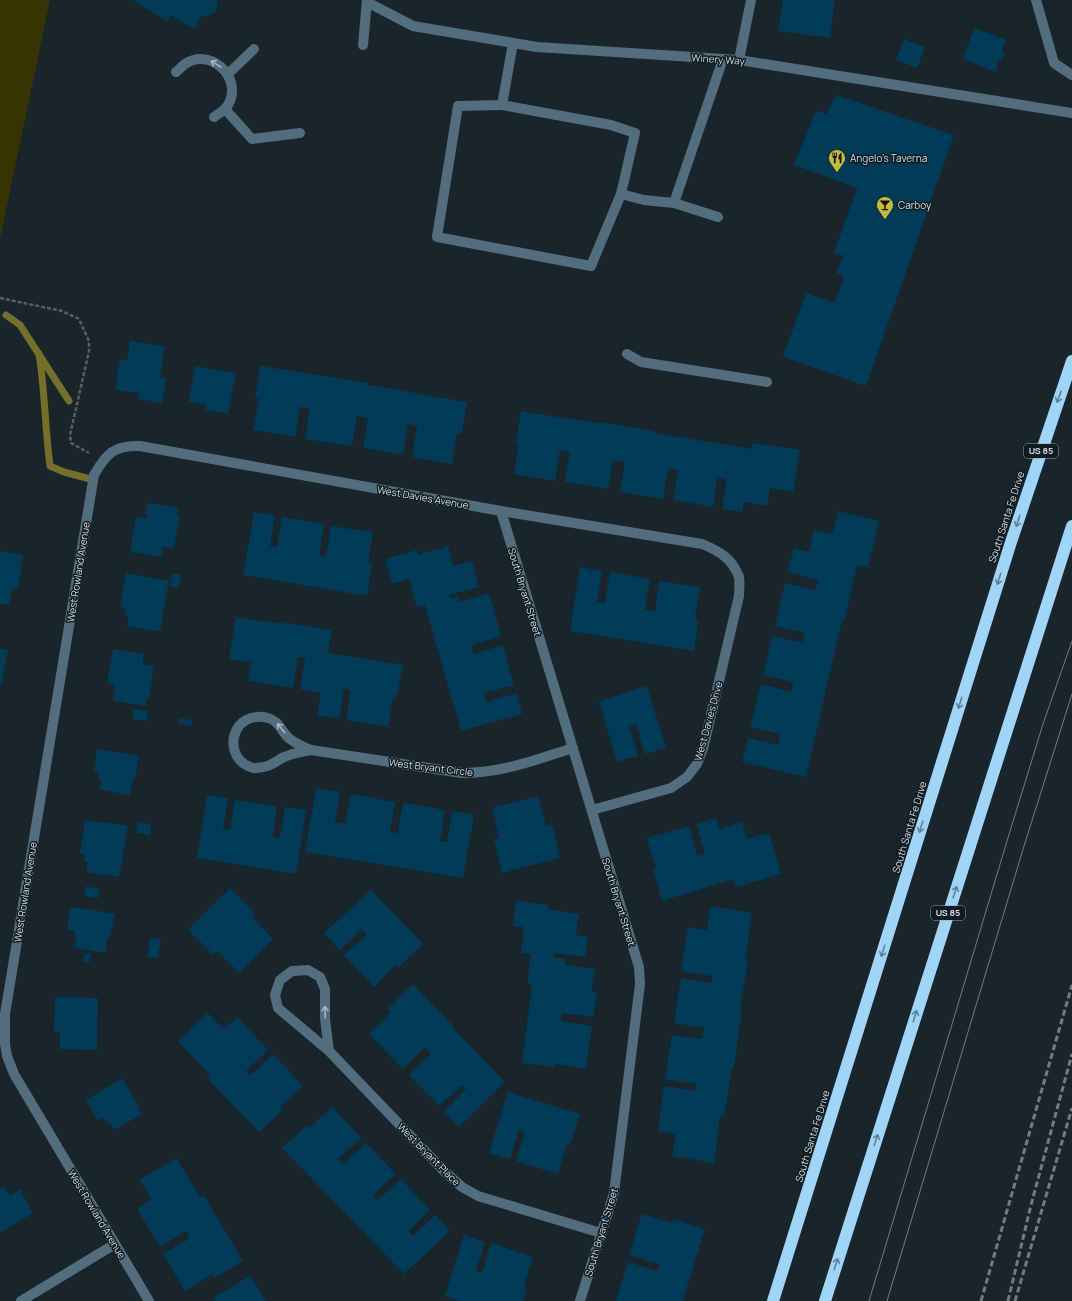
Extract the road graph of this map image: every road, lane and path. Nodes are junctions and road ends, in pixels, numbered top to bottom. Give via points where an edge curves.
1 (751, 0) edge
2 (1036, 0) edge
3 (367, 1) edge
4 (513, 43) junction
5 (363, 45) dead end
6 (254, 49) dead end
7 (722, 59) junction
8 (739, 60) junction
9 (176, 72) dead end
10 (228, 74) junction
11 (1072, 75) edge
12 (502, 105) junction
13 (224, 109) junction
14 (1072, 113) edge
15 (214, 117) dead end
16 (300, 133) dead end
17 (621, 194) junction
18 (674, 203) junction
19 (718, 217) dead end
20 (0, 298) edge
21 (627, 354) dead end
22 (1072, 361) edge
23 (767, 382) dead end
24 (110, 453) joint
25 (102, 460) junction
26 (501, 511) junction
27 (1072, 526) edge
28 (732, 563) joint
29 (573, 748) junction
30 (311, 750) junction
31 (592, 810) junction
32 (329, 1050) junction
33 (601, 1233) junction
34 (115, 1244) junction
35 (21, 1301) edge
36 (149, 1301) edge
37 (580, 1301) edge
38 (773, 1301) edge
39 (824, 1301) edge

1 - 8 street
2 - 11 street via 1054,63
3 - 4 street, Winery Way via 413,26
3 - 5 street
4 - 7 street, Winery Way via 537,47
4 - 12 street
6 - 10 street
7 - 8 street, Winery Way
7 - 18 street
8 - 14 street, Winery Way
10 -> 9 street via 220,65 209,60 196,59
10 - 13 street via 232,86 230,98
12 - 17 street via 611,125 635,133
12 - 17 street via 458,106 437,237 591,266
13 - 15 street
13 - 16 street via 252,139
17 - 18 street via 644,200
18 - 19 street
20 - 25 path via 62,311 79,319 89,341 90,351 70,435 71,443
21 - 23 street via 641,362
22 -> 38 highway, South Santa Fe Drive / US 85 via 1011,542
24 - 25 street, West Rowland Avenue
24 - 26 street, West Davies Avenue via 130,446 140,446
25 - 34 street, West Rowland Avenue via 94,475 5,1014 4,1044 14,1074
26 - 28 street, West Davies Avenue via 702,544 718,550
26 - 29 street, South Bryant Street
39 -> 27 highway, US 85
28 - 31 street, West Davies Drive via 739,578 739,596 703,749 697,764 687,778 671,788
29 - 30 street, West Bryant Circle via 501,770 475,773
29 - 31 street, South Bryant Street
30 -> 30 street, West Bryant Circle via 288,737 279,724 270,718 256,716 245,720 235,730 236,756 254,769 271,766 284,757
31 - 33 street, South Bryant Street via 639,967 640,984 614,1193
32 -> 32 street, West Bryant Place via 325,990 320,977 308,970 292,970 280,980 275,995 278,1008
32 - 33 street, West Bryant Place via 462,1187 478,1196
33 - 37 street, South Bryant Street
34 - 35 street
34 - 36 street, West Rowland Avenue

